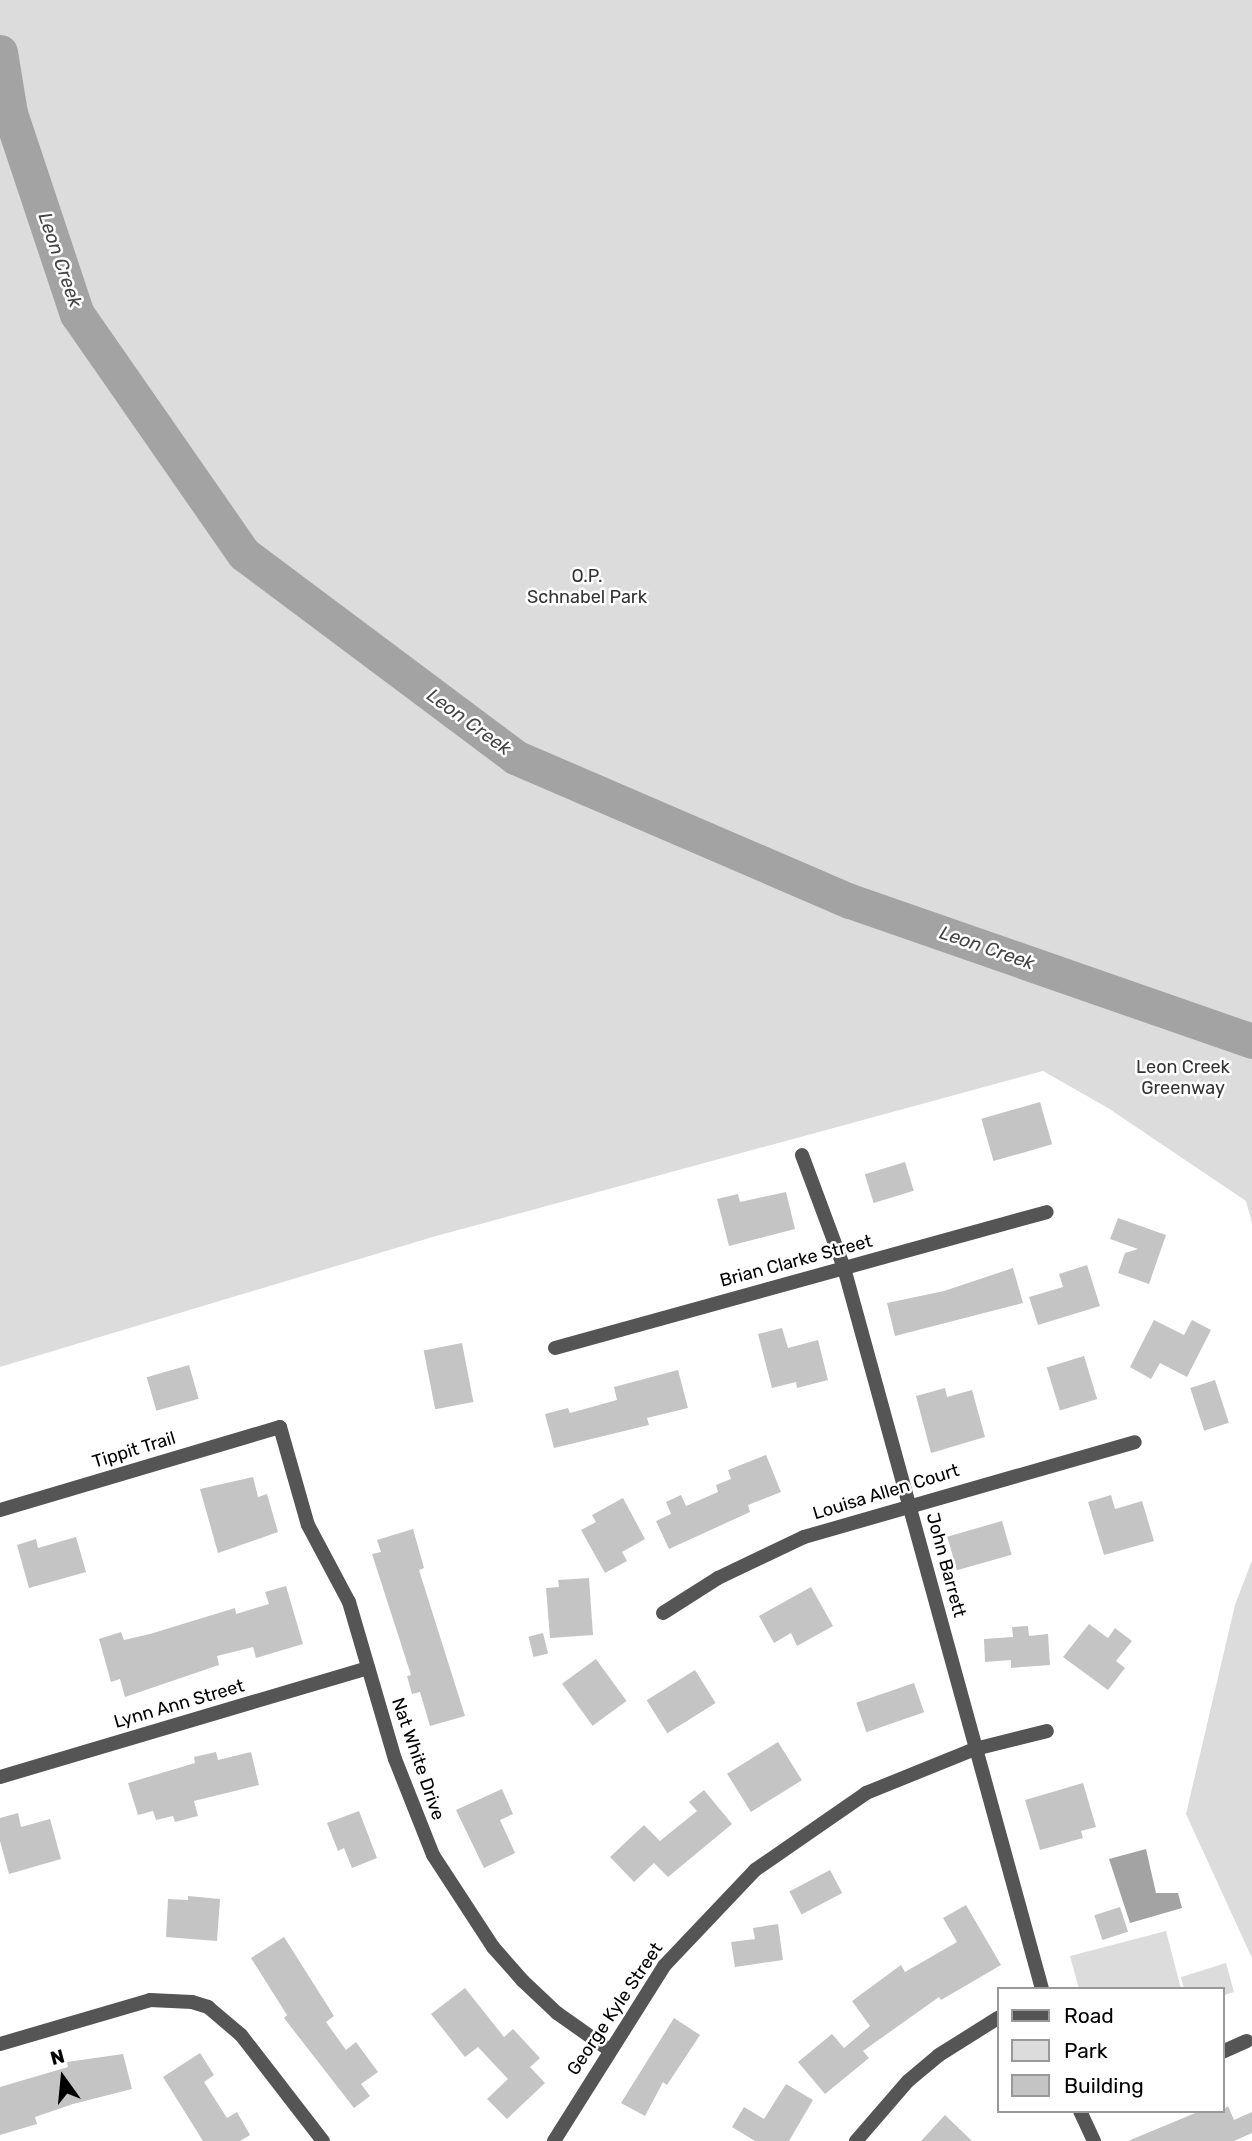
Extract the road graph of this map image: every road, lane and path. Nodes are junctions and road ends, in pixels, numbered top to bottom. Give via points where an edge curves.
1 (802, 1155) dead end
2 (1047, 1212) dead end
3 (844, 1268) junction
4 (555, 1348) dead end
5 (280, 1427) joint
6 (1135, 1442) dead end
7 (909, 1503) junction
8 (0, 1510) edge
9 (663, 1613) dead end
10 (368, 1668) junction
11 (1047, 1731) dead end
12 (975, 1749) junction
13 (0, 1777) edge
14 (1041, 1987) edge
15 (996, 2019) edge
16 (1247, 2041) dead end
17 (0, 2044) edge
18 (608, 2049) junction
19 (1224, 2051) edge
20 (1084, 2113) edge
21 (323, 2141) edge
22 (554, 2141) edge
23 (856, 2141) edge
24 (1094, 2141) edge

1 - 3 street, John Barrett
2 - 3 street, Brian Clarke Street
3 - 4 street, Brian Clarke Street
3 - 7 street, John Barrett
5 - 8 street, Tippit Trail
5 - 10 street, Nat White Drive via 308,1525 349,1602
6 - 7 street, Louisa Allen Court
7 - 9 street, Louisa Allen Court via 804,1537 718,1578
7 - 12 street, John Barrett
10 - 13 street, Lynn Ann Street
10 - 18 street, Nat White Drive via 412,1808 460,1899 523,1981 557,2014
11 - 12 street, George Kyle Street
12 - 14 street, John Barrett
12 - 18 street, George Kyle Street via 866,1793 755,1870 664,1966
15 - 23 street via 908,2081
16 - 19 street
17 - 21 street via 150,2000 192,2002 208,2007 241,2035
18 - 22 street, George Kyle Street
20 - 24 street

